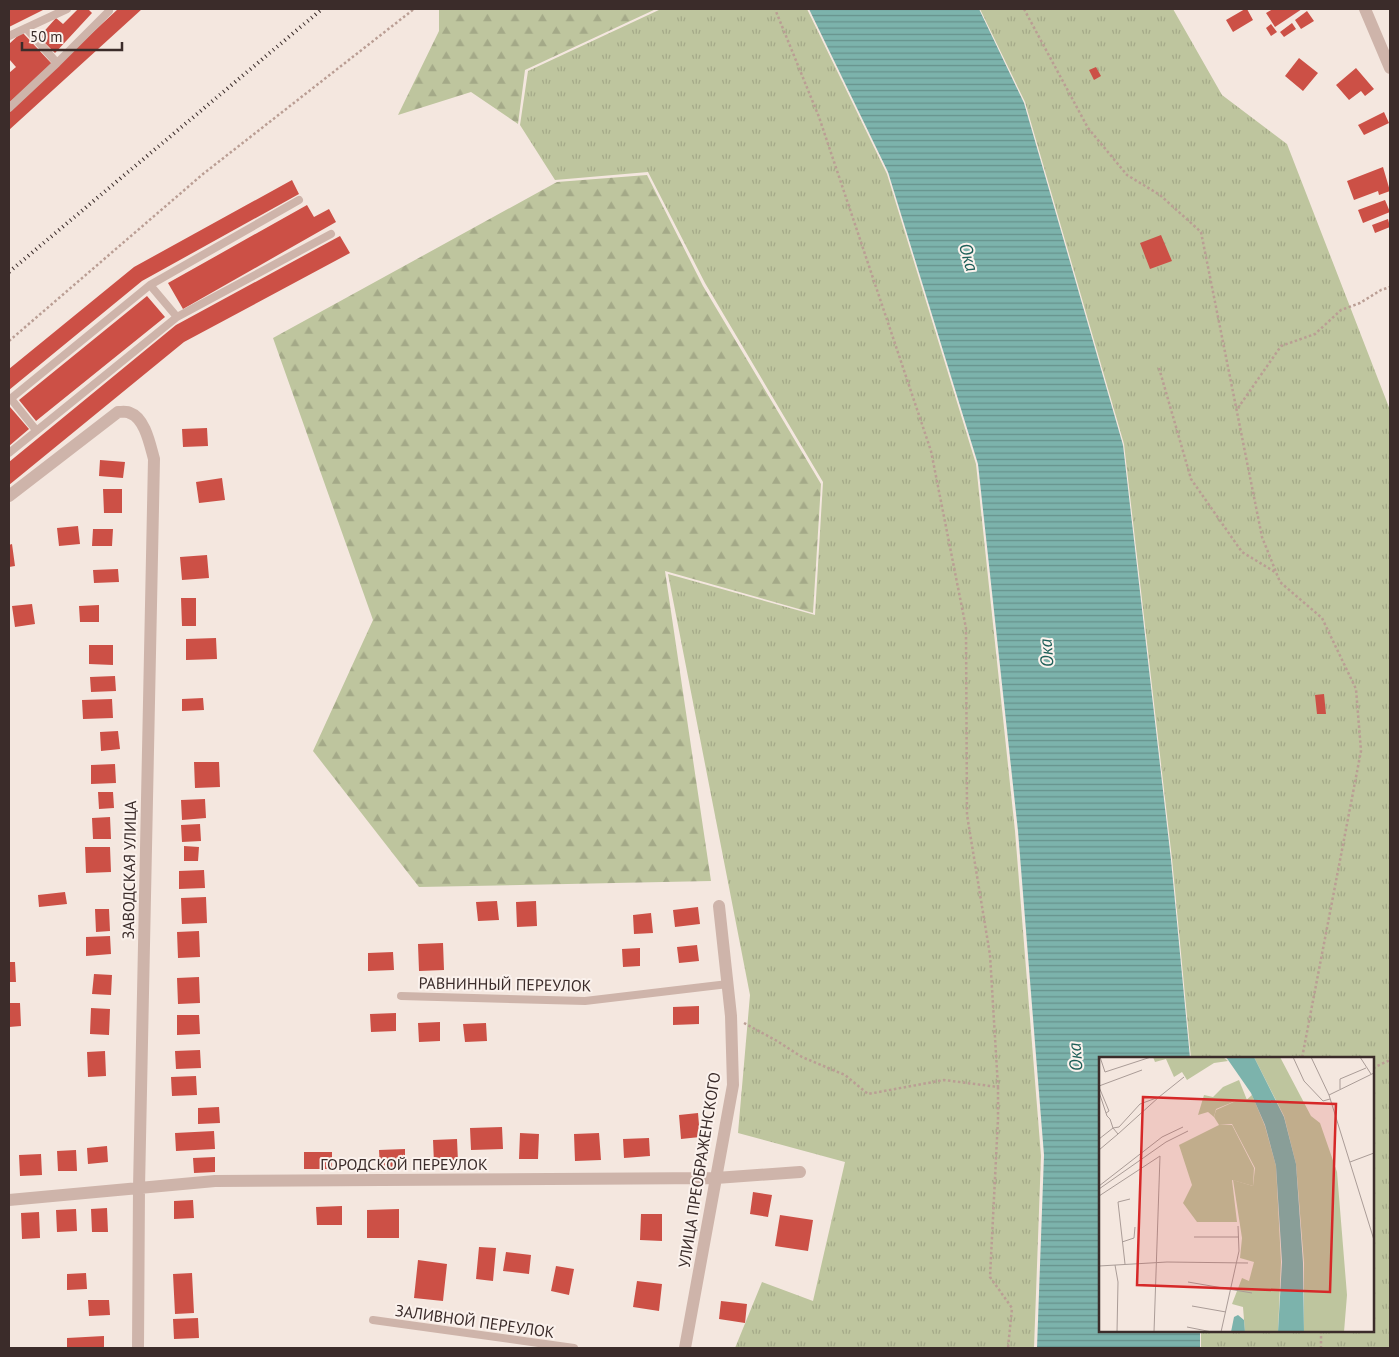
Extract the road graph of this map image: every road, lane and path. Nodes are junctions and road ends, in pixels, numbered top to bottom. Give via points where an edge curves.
1 (67, 9) edge
2 (109, 9) edge
3 (414, 9) edge
4 (775, 9) edge
5 (1024, 9) edge
6 (1365, 9) edge
7 (26, 28) junction
8 (9, 36) edge
9 (57, 63) junction
10 (1390, 68) edge
11 (9, 108) edge
12 (298, 200) dead end
13 (331, 234) dead end
14 (150, 285) junction
15 (1390, 287) edge
16 (177, 317) junction
17 (9, 341) edge
18 (1159, 368) dead end
19 (10, 399) edge
20 (1237, 409) junction
21 (36, 430) junction
22 (9, 453) edge
23 (9, 496) edge
24 (1276, 573) junction
25 (719, 906) dead end
26 (728, 984) junction
27 (401, 996) dead end
28 (731, 1016) junction
29 (1302, 1057) edge
30 (1390, 1060) edge
31 (1374, 1068) edge
32 (998, 1087) junction
33 (800, 1172) dead end
34 (716, 1178) junction
35 (139, 1188) junction
36 (9, 1200) edge
37 (373, 1320) dead end
38 (1320, 1332) edge
39 (138, 1348) edge
40 (574, 1348) edge
41 (685, 1348) edge
42 (1008, 1348) edge
43 (1321, 1348) edge

1 - 7 lane
2 - 9 lane
3 - 17 path via 204,174
4 - 32 path via 819,117 931,451 966,628 967,815 990,955
5 - 20 path via 1088,128 1127,175 1160,195 1201,232
6 - 10 street
7 - 8 lane
7 - 9 lane
9 - 11 lane
12 - 14 lane
13 - 16 lane
14 - 16 lane
14 - 19 lane
15 - 20 path via 1341,310 1315,334 1281,346
16 - 21 lane
18 - 24 path via 1192,479 1242,552
19 - 21 lane
20 - 24 path via 1262,537
21 - 22 lane
23 - 35 street, ЗАВОДСКАЯ УЛИЦА via 118,412 129,412 138,417 154,459
24 - 29 path via 1280,582 1322,618 1356,689 1360,751
25 - 26 street, УЛИЦА ПРЕОБРАЖЕНСКОГО
26 - 27 lane, РАВНИННЫЙ ПЕРЕУЛОК via 585,1001
26 - 28 street, УЛИЦА ПРЕОБРАЖЕНСКОГО
28 - 32 path via 802,1057 845,1074 868,1094 944,1080
28 - 34 street, УЛИЦА ПРЕОБРАЖЕНСКОГО via 732,1085
30 - 31 path
32 - 42 path via 990,1277 1012,1308
33 - 34 street, ГОРОДСКОЙ ПЕРЕУЛОК
34 - 35 street, ГОРОДСКОЙ ПЕРЕУЛОК via 215,1181
34 - 41 street, УЛИЦА ПРЕОБРАЖЕНСКОГО
35 - 36 street, ГОРОДСКОЙ ПЕРЕУЛОК
35 - 39 street, ЗАВОДСКАЯ УЛИЦА
37 - 40 lane, ЗАЛИВНОЙ ПЕРЕУЛОК
38 - 43 path

